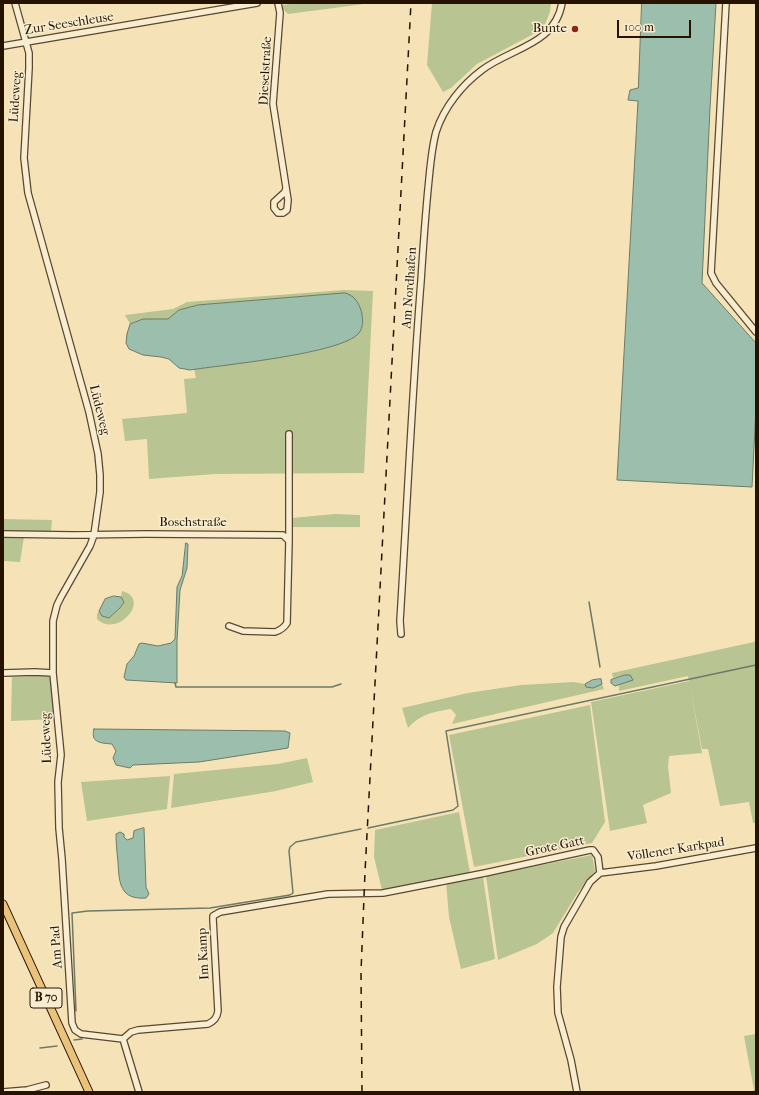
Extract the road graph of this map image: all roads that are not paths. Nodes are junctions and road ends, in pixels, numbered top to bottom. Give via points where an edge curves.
1 (15, 3) edge
2 (257, 3) edge
3 (278, 3) edge
4 (562, 3) edge
5 (726, 3) edge
6 (26, 42) junction
7 (3, 46) edge
8 (286, 188) dead end
9 (756, 332) edge
10 (289, 434) dead end
11 (3, 534) edge
12 (94, 535) junction
13 (289, 541) junction
14 (229, 626) dead end
15 (401, 634) dead end
16 (3, 673) edge
17 (54, 673) junction
18 (58, 782) joint
19 (756, 848) edge
20 (600, 873) junction
21 (361, 894) joint
22 (3, 904) edge
23 (123, 1039) junction
24 (46, 1085) dead end
25 (3, 1092) edge
26 (89, 1092) edge
27 (139, 1092) edge
28 (577, 1092) edge

1 - 6 street, Lüdeweg
2 - 6 street, Zur Seeschleuse
3 - 8 street, Dieselstraße via 279,27 273,104
4 - 15 street, Am Nordhafen via 549,32 535,42 496,61 467,82 442,116 436,132 431,158 420,289
5 - 9 street via 711,273 716,283
6 - 7 street, Zur Seeschleuse
6 - 12 street, Lüdeweg via 29,68 24,158 28,193 94,433 100,486
10 - 13 street
11 - 12 street, Boschstraße
12 - 13 street, Boschstraße via 283,535
12 - 17 street, Lüdeweg via 61,597 55,614
13 - 14 street via 285,627 275,632 243,631
16 - 17 street
17 - 18 street, Lüdeweg via 61,755
18 - 23 street, Am Pad via 73,1026 78,1033
19 - 20 street, Völlener Karkpad
20 - 21 street, Grote Gatt via 597,854 590,850 428,885
20 - 28 street via 590,882 579,900 561,937 557,1007
21 - 23 street, Im Kamp via 328,894 216,914 213,919 218,1011 214,1021 208,1024 138,1030
22 - 26 main road, B 70
23 - 27 street
24 - 25 street via 28,1090

